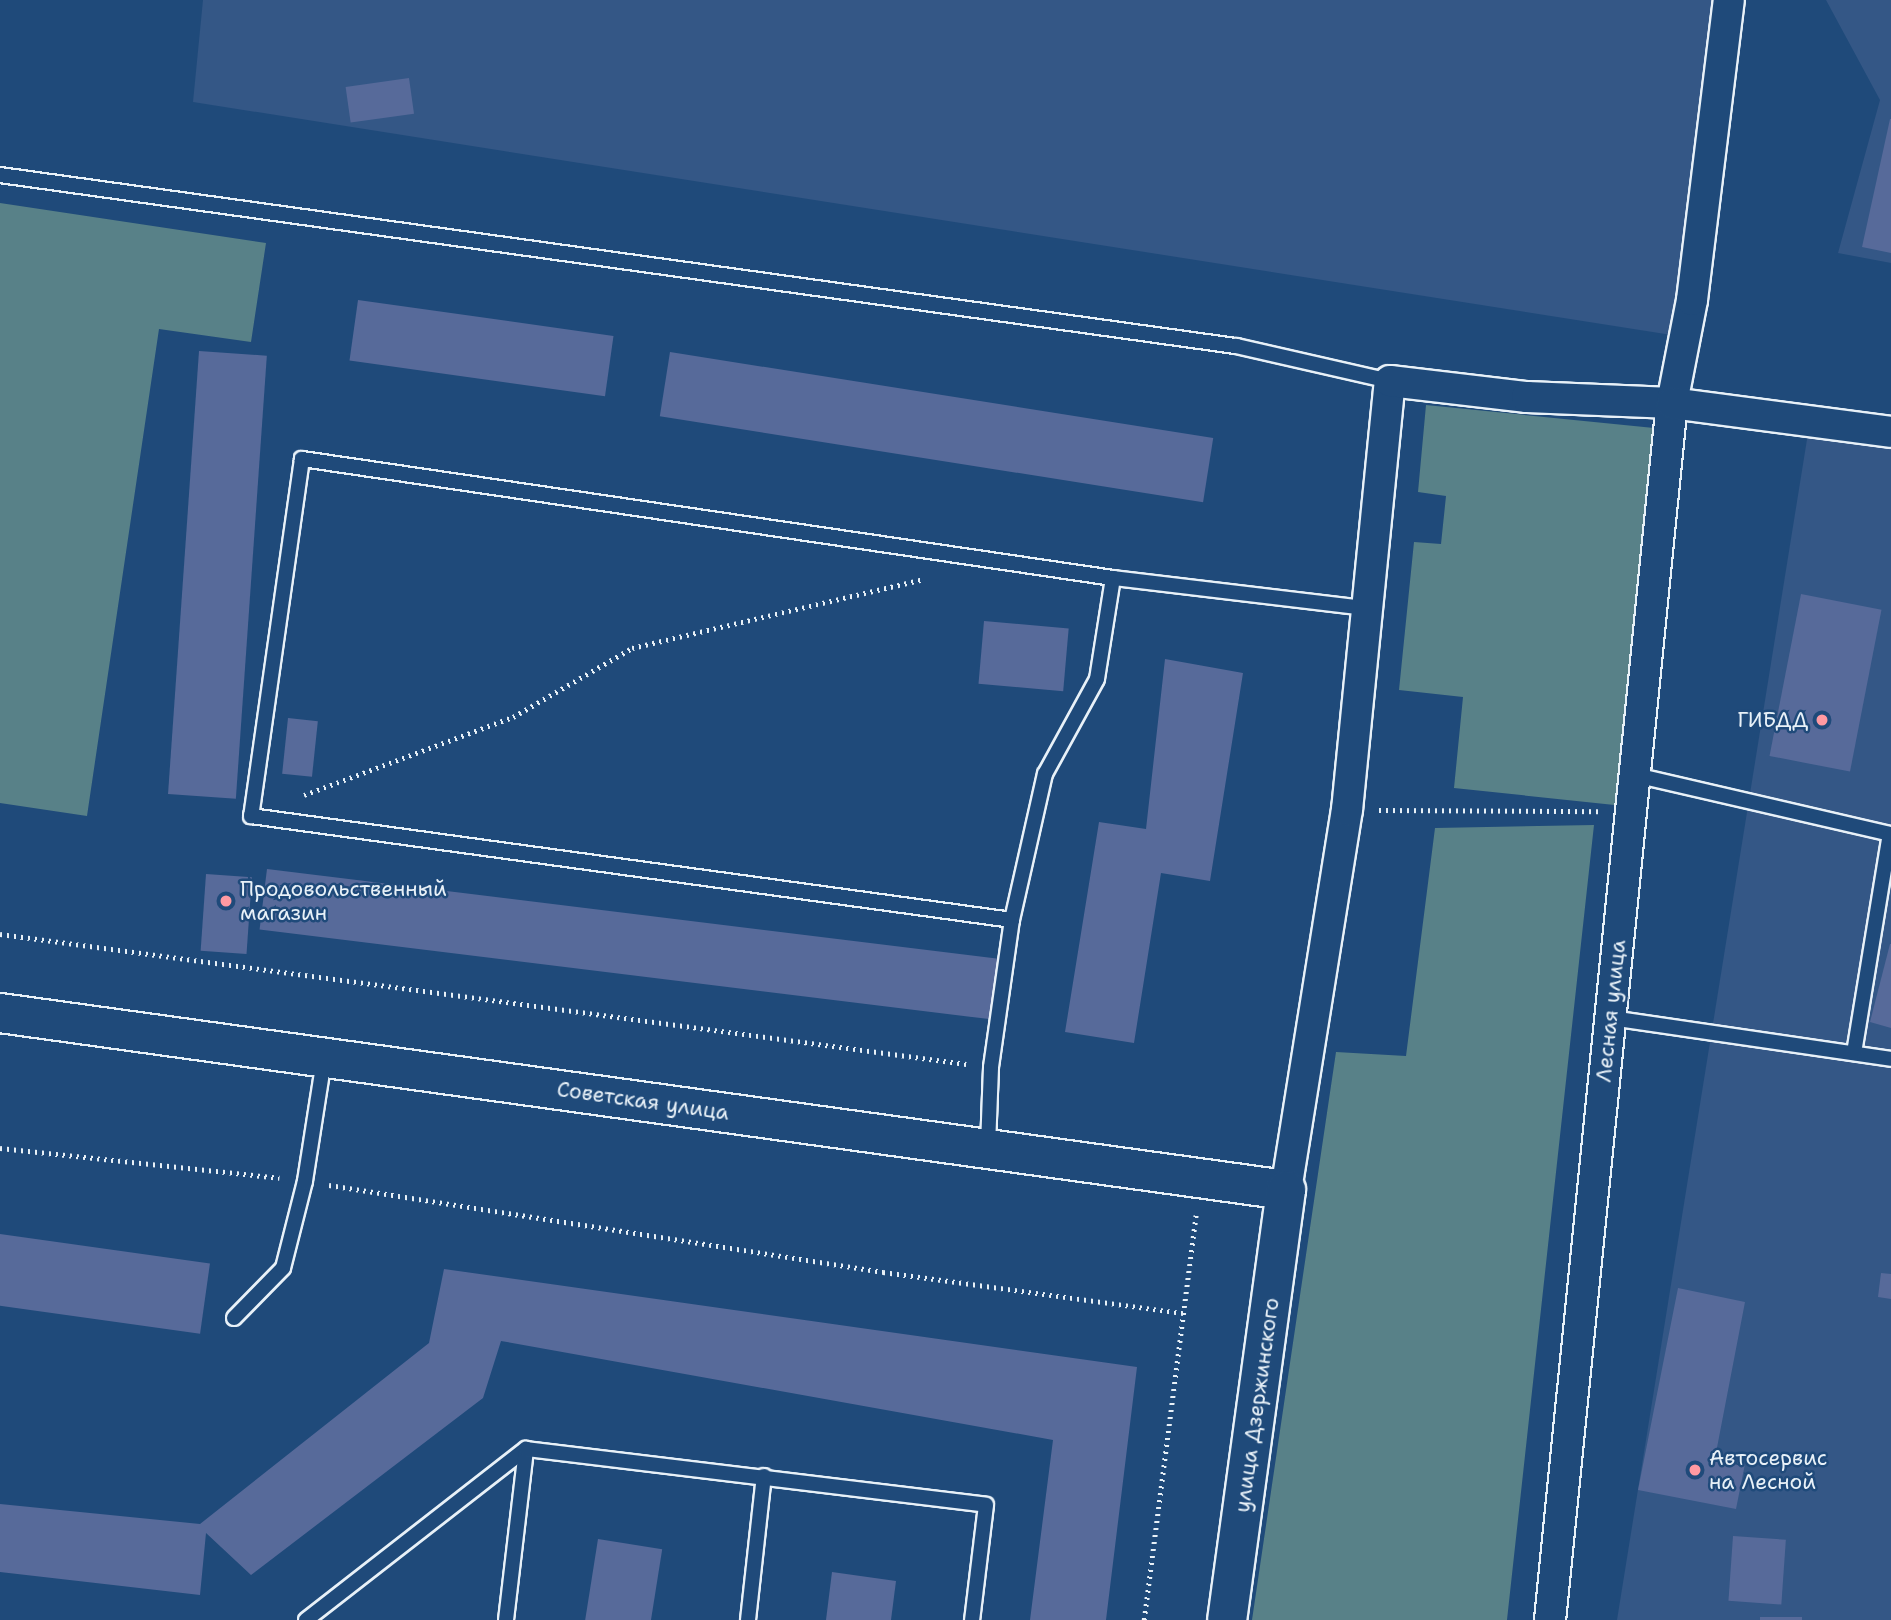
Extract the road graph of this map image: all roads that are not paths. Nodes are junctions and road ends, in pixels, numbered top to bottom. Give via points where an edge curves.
1 (1730, 0) edge
2 (0, 175) edge
3 (1390, 381) junction
4 (1672, 403) junction
5 (1891, 432) edge
6 (1113, 578) junction
7 (1364, 608) junction
8 (1635, 775) junction
9 (1891, 834) edge
10 (1012, 919) junction
11 (0, 1013) edge
12 (1611, 1018) junction
13 (1854, 1053) junction
14 (324, 1055) junction
15 (1891, 1059) edge
16 (988, 1151) junction
17 (1286, 1190) junction
18 (234, 1318) dead end
19 (526, 1449) junction
20 (764, 1476) junction
21 (306, 1620) edge
22 (506, 1620) edge
23 (748, 1620) edge
24 (972, 1620) edge
25 (1227, 1620) edge
26 (1550, 1620) edge

1 - 4 street, Лесная улица via 1692,300
2 - 3 lane via 1236,346
3 - 4 street via 1527,397
3 - 7 street
4 - 5 street
4 - 8 street, Лесная улица
6 - 7 lane
6 - 10 lane via 1097,679 1045,774
6 - 10 lane via 302,459 251,816
7 - 17 street via 1347,810
8 - 9 lane
8 - 12 street, Лесная улица
9 - 13 lane
10 - 16 lane via 991,1067
11 - 14 street, Советская улица
12 - 13 lane
12 - 26 street, Лесная улица
13 - 15 lane
14 - 16 street, Советская улица
14 - 18 lane via 305,1181 284,1268
16 - 17 street, Советская улица
17 - 25 street, улица Дзержинского
19 - 20 lane
19 - 21 lane
19 - 22 lane
20 - 23 lane
20 - 24 lane via 986,1505

